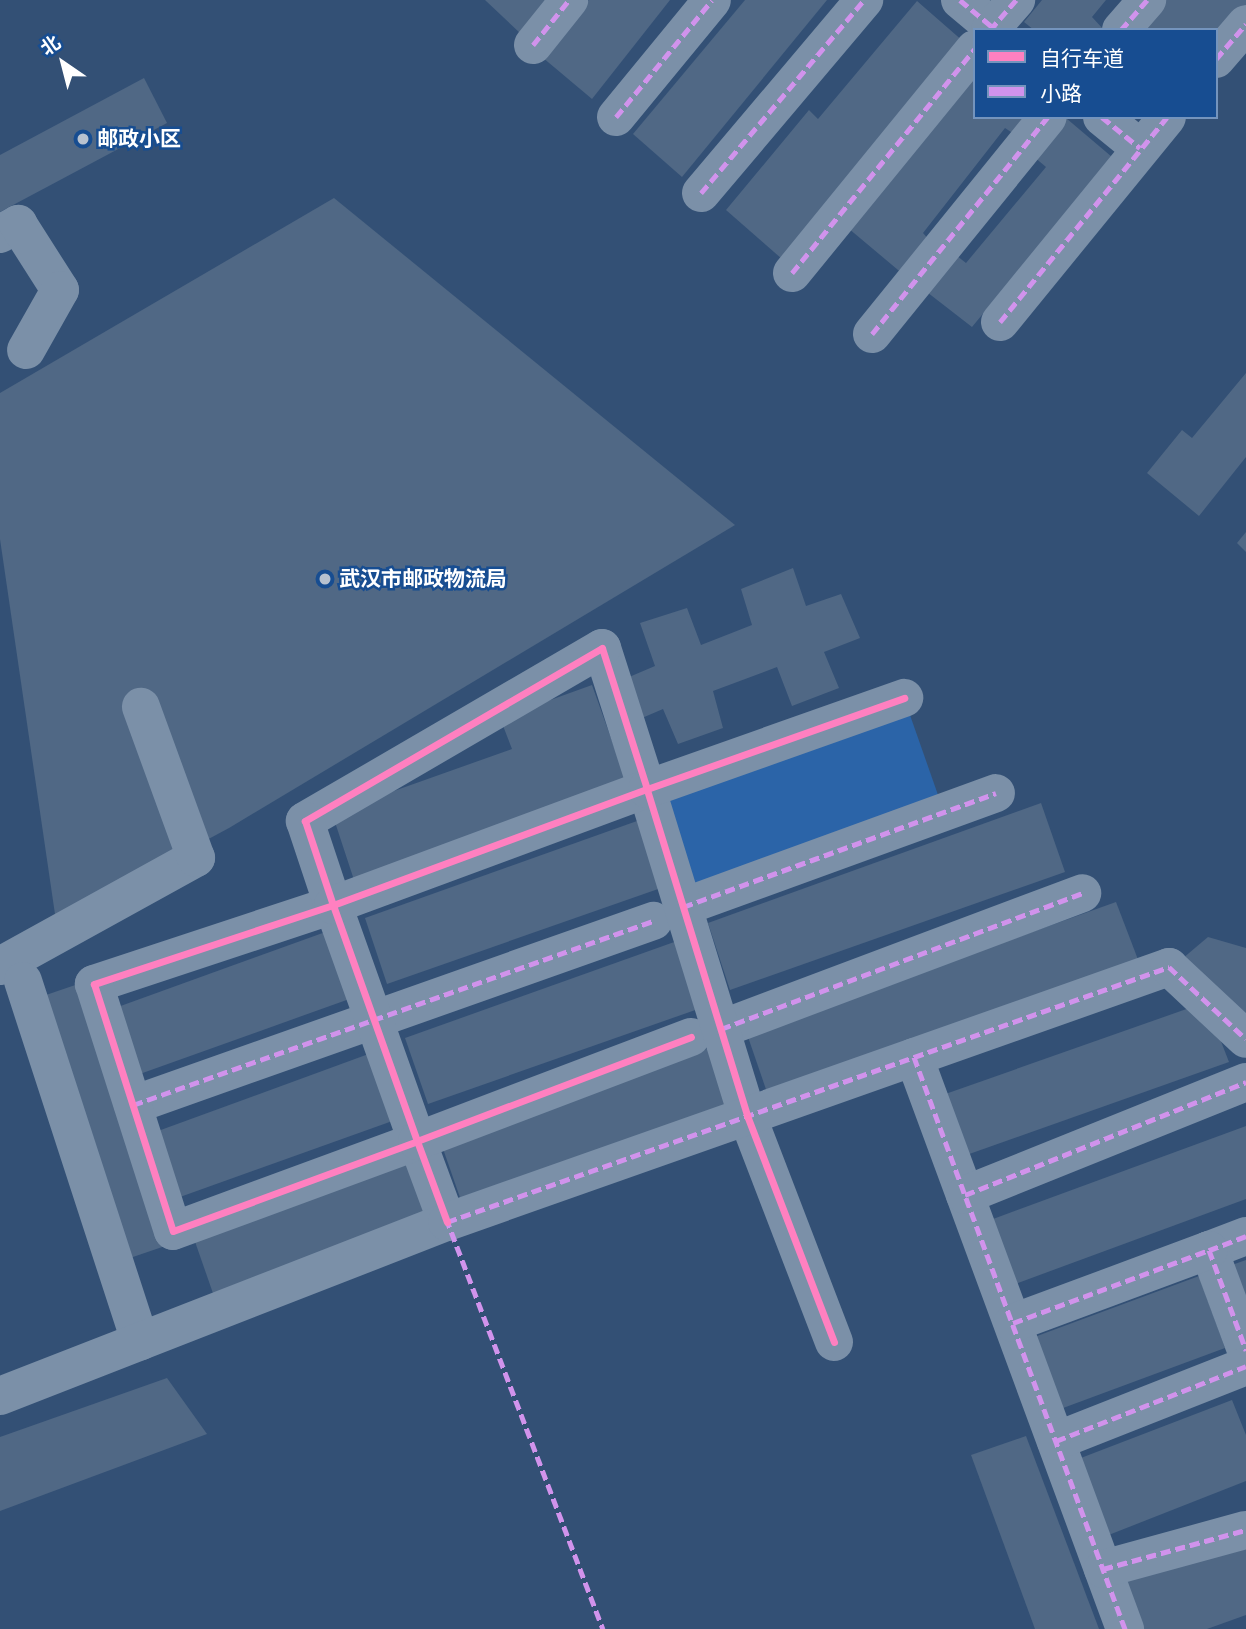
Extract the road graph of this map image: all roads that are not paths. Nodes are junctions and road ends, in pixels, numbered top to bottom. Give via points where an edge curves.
1 (569, 0) edge
2 (712, 0) edge
3 (864, 0) edge
4 (960, 0) edge
5 (1147, 0) edge
6 (1246, 24) edge
7 (994, 27) edge
8 (1123, 28) edge
9 (533, 45) dead end
10 (973, 53) edge
11 (1218, 57) edge
12 (615, 117) dead end
13 (1046, 119) edge
14 (1104, 119) edge
15 (1165, 119) edge
16 (1140, 148) junction
17 (701, 193) dead end
18 (0, 234) edge
19 (792, 273) dead end
20 (1000, 322) dead end
21 (872, 334) dead end
22 (26, 350) dead end
23 (904, 698) dead end
24 (141, 707) dead end
25 (647, 789) junction
26 (996, 793) dead end
27 (1082, 893) dead end
28 (333, 905) junction
29 (668, 914) junction
30 (11, 974) edge
31 (374, 1021) junction
32 (706, 1033) junction
33 (1246, 1039) edge
34 (914, 1056) junction
35 (1246, 1082) edge
36 (133, 1105) junction
37 (747, 1115) junction
38 (417, 1141) junction
39 (965, 1195) junction
40 (447, 1222) junction
41 (1246, 1236) edge
42 (1209, 1250) junction
43 (1013, 1323) junction
44 (140, 1341) junction
45 (834, 1342) dead end
46 (1246, 1350) edge
47 (1246, 1366) edge
48 (0, 1396) edge
49 (1056, 1441) junction
50 (1246, 1530) edge
51 (1103, 1569) junction
52 (1125, 1629) edge

1 - 9 street
2 - 12 street
3 - 17 street
4 - 7 street
5 - 8 street
6 - 11 street
10 - 19 street
13 - 21 street
14 - 16 street
15 - 16 street
16 - 20 street
18 - 22 street via 18,224 60,290
23 - 25 street
24 - 30 street via 196,858
25 - 28 street
25 - 28 street via 603,648 305,821
25 - 29 street
26 - 29 street
27 - 32 street
28 - 31 street
28 - 36 street via 94,984
29 - 31 street
29 - 32 street
30 - 44 street
31 - 36 street
31 - 38 street
32 - 37 street
32 - 38 street
33 - 34 street via 1169,967
34 - 37 street
34 - 39 street
35 - 39 street
36 - 38 street via 173,1231
37 - 40 street
37 - 45 street
38 - 40 street
39 - 43 street
40 - 44 street
41 - 42 street
42 - 43 street
42 - 46 street
43 - 49 street
44 - 48 street
47 - 49 street
49 - 51 street
50 - 51 street
51 - 52 street

